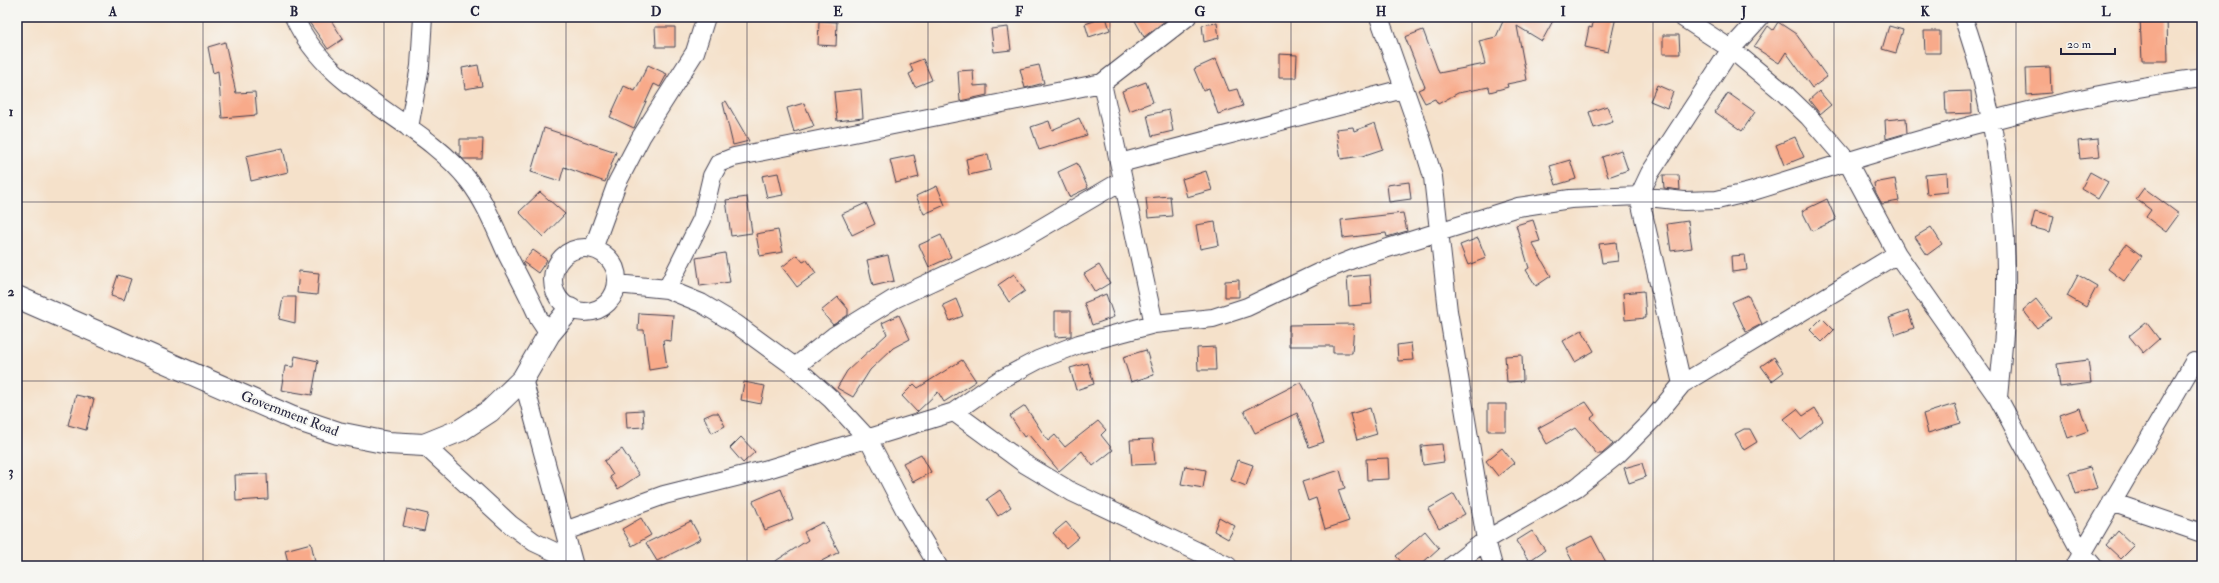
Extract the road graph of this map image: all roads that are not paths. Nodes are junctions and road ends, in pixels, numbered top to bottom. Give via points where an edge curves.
1 (294, 17) edge
2 (423, 17) edge
3 (706, 17) edge
4 (1187, 17) edge
5 (1379, 17) edge
6 (1682, 17) edge
7 (1760, 17) edge
8 (1964, 17) edge
9 (1731, 49) junction
10 (2202, 78) edge
11 (1102, 83) junction
12 (1403, 89) junction
13 (1990, 120) junction
14 (409, 128) junction
15 (1847, 161) junction
16 (1121, 172) junction
17 (1639, 196) junction
18 (1440, 232) junction
19 (593, 249) junction
20 (1897, 254) junction
21 (617, 284) junction
22 (667, 289) junction
23 (17, 297) edge
24 (570, 309) junction
25 (1154, 324) junction
26 (549, 334) junction
27 (2194, 362) dead end
28 (795, 367) junction
29 (523, 379) junction
30 (1682, 384) junction
31 (1998, 398) junction
32 (954, 412) junction
33 (868, 439) junction
34 (424, 446) junction
35 (2111, 502) junction
36 (565, 531) junction
37 (2202, 533) edge
38 (1486, 540) junction
39 (2078, 559) edge
40 (573, 563) edge
41 (938, 566) edge
42 (1228, 566) edge
43 (1452, 566) edge
44 (1493, 566) edge
45 (2093, 566) edge

1 - 14 street via 302,35 343,80 378,108
2 - 14 street via 420,66
3 - 19 street via 695,52 641,137 618,183
4 - 11 street
5 - 12 street
6 - 9 street
7 - 9 street
8 - 13 street
9 - 15 street via 1809,117
9 - 17 street via 1650,173
10 - 13 street
11 - 16 street
11 - 22 street via 734,157 719,163 712,176 702,219
12 - 16 street
12 - 18 street via 1433,177
13 - 15 street
13 - 31 street via 2004,215 2006,285
14 - 26 street via 442,154 469,181 486,208 539,320
15 - 17 street via 1717,200 1684,201
15 - 20 street
16 - 25 street
16 - 28 street via 1021,240 894,298 834,336
17 - 18 street via 1570,199 1518,207
17 - 30 street
18 - 25 street via 1353,259 1247,307 1213,318
18 - 38 street via 1456,367
19 - 21 street via 604,254 612,262
19 - 24 street via 570,251 561,258 555,269 555,292 561,302
20 - 30 street
20 - 31 street
21 - 22 street
21 - 24 street via 612,298 600,309 585,313
22 - 28 street via 701,303 736,324
23 - 34 street, Government Road via 293,418 338,433 388,443
24 - 26 street, Government Road
25 - 32 street via 1079,344 1038,360 1000,380
26 - 29 street, Government Road
27 - 35 street
28 - 33 street via 831,399
29 - 34 street, Government Road via 490,411 461,430
29 - 36 street
30 - 38 street via 1653,419 1617,455 1577,487
31 - 39 street
32 - 33 street
32 - 42 street via 1025,464 1072,492
33 - 36 street via 768,469 664,495
33 - 41 street
34 - 40 street via 511,525 534,542
35 - 37 street
35 - 39 street
36 - 40 street
38 - 43 street
38 - 44 street
39 - 45 street

